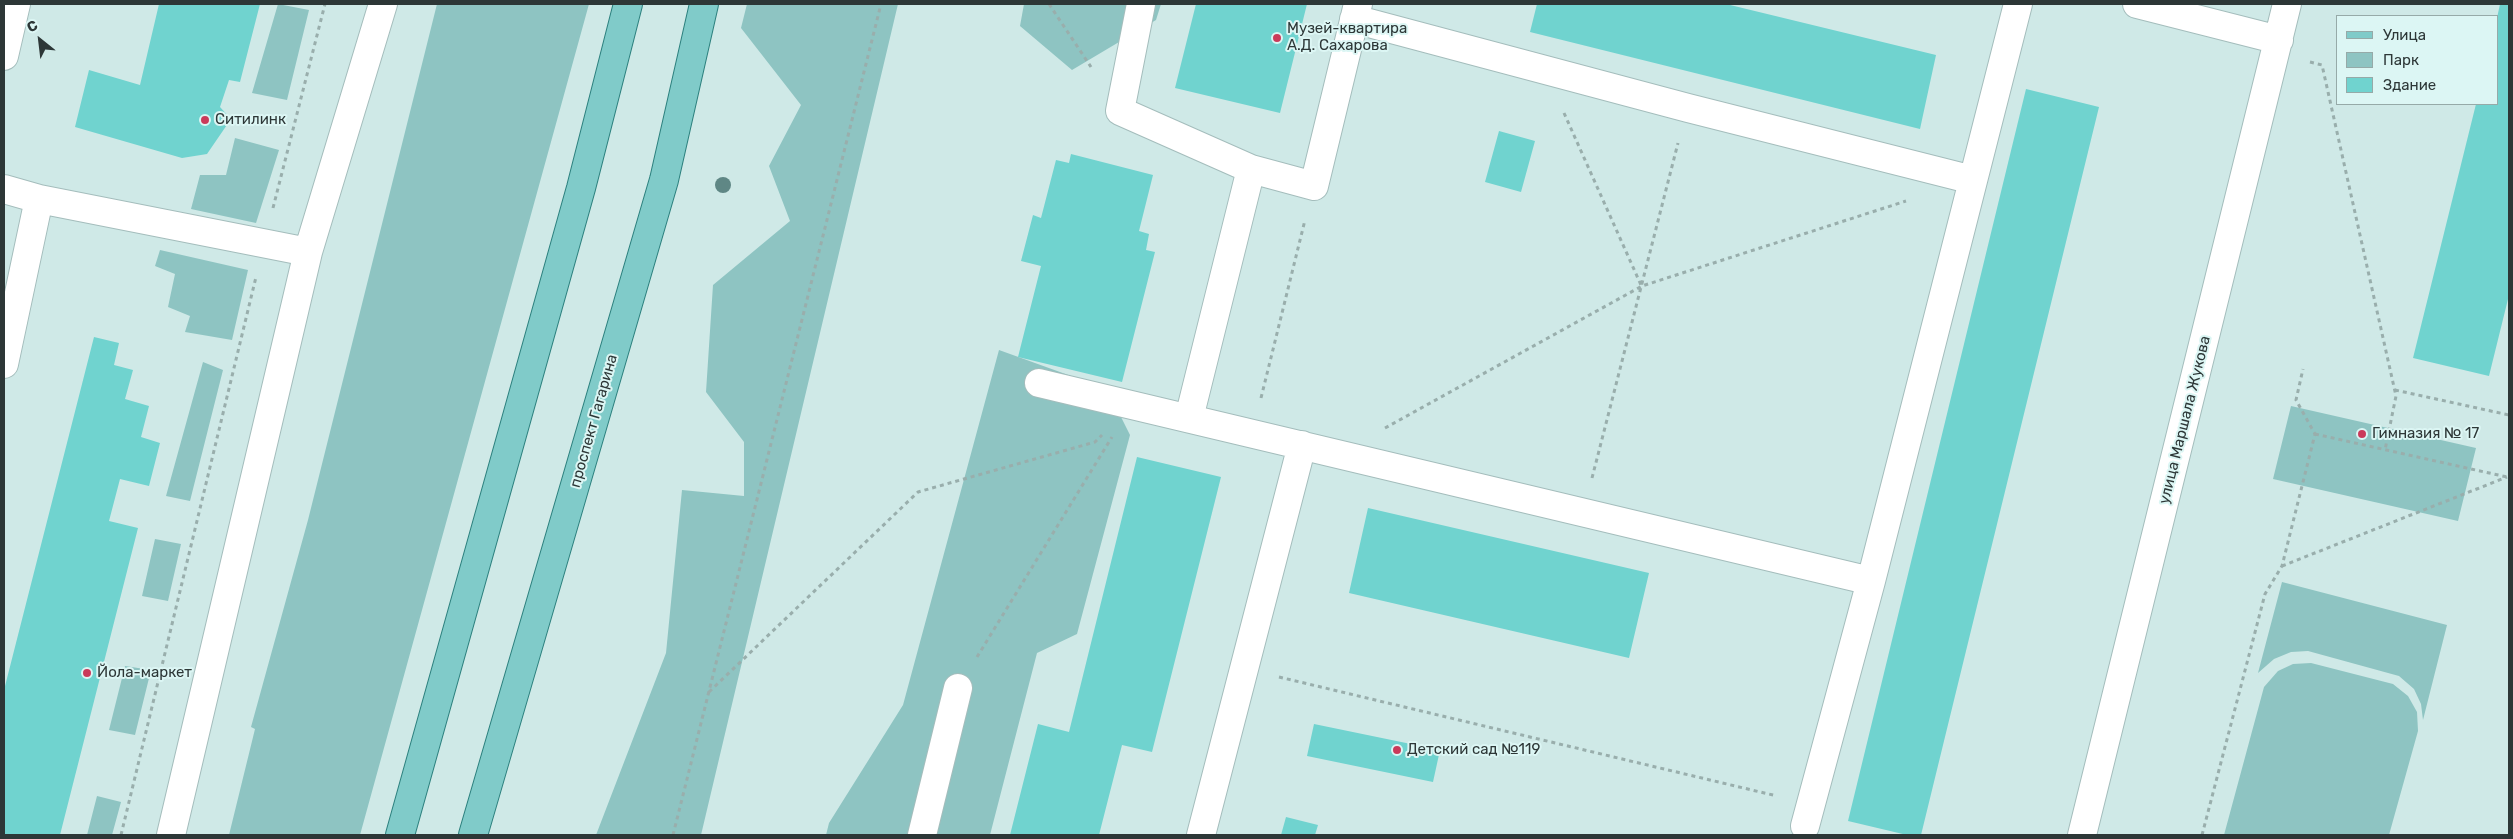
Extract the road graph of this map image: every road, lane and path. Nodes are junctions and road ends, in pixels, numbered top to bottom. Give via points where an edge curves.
1 (16, 4) edge
2 (325, 4) edge
3 (383, 4) edge
4 (628, 4) edge
5 (704, 4) edge
6 (881, 4) edge
7 (1049, 4) edge
8 (1141, 4) edge
9 (2018, 4) edge
10 (2137, 4) edge
11 (2287, 4) edge
12 (1356, 11) edge
13 (2277, 46) junction
14 (4, 56) edge
15 (1568, 76) junction
16 (1688, 108) junction
17 (1120, 111) junction
18 (1250, 169) junction
19 (1973, 180) junction
20 (1314, 186) junction
21 (4, 189) edge
22 (1916, 198) dead end
23 (39, 199) junction
24 (264, 243) junction
25 (308, 252) junction
26 (1642, 286) junction
27 (4, 364) edge
28 (2303, 369) dead end
29 (1039, 383) dead end
30 (2395, 390) junction
31 (1132, 404) junction
32 (2509, 415) edge
33 (1189, 418) junction
34 (1252, 433) junction
35 (2315, 434) junction
36 (1302, 445) junction
37 (2385, 450) junction
38 (1339, 454) junction
39 (2508, 476) edge
40 (1583, 513) junction
41 (2282, 566) junction
42 (1871, 581) junction
43 (1245, 669) junction
44 (958, 688) joint
45 (708, 693) junction
46 (1808, 815) joint
47 (121, 835) edge
48 (171, 835) edge
49 (400, 835) edge
50 (473, 835) edge
51 (673, 835) edge
52 (922, 835) edge
53 (1202, 835) edge
54 (2082, 835) edge
55 (2202, 835) edge

1 - 14 street
2 - 24 path
3 - 25 street
4 - 49 main road via 582,188
5 - 50 main road, проспект Гагарина via 664,180
6 - 45 path
7 - 17 path
8 - 17 street
9 - 19 street
10 - 13 street
11 - 13 street, улица Маршала Жукова
12 - 15 street
12 - 20 street
13 - 30 path via 2322,65
13 - 54 street, улица Маршала Жукова
15 - 16 street
15 - 26 path via 1562,107
16 - 19 street
16 - 26 path
17 - 18 street
18 - 20 street
18 - 33 street
19 - 42 street
20 - 34 path
21 - 23 street
22 - 26 path
23 - 24 street
23 - 27 street
24 - 25 street
24 - 47 path
25 - 48 street
26 - 38 path
26 - 40 path
28 - 35 path via 2296,400
29 - 31 street
30 - 32 path
30 - 37 path
31 - 33 street
31 - 44 path
31 - 45 path via 1095,442 918,492
33 - 34 street
34 - 36 street
35 - 37 path
35 - 41 path
36 - 38 street
36 - 43 street
37 - 39 path
38 - 40 street
39 - 41 path
40 - 42 street
41 - 55 path via 2265,594
42 - 46 street
43 - 46 path
43 - 53 street
44 - 52 street
45 - 51 path

